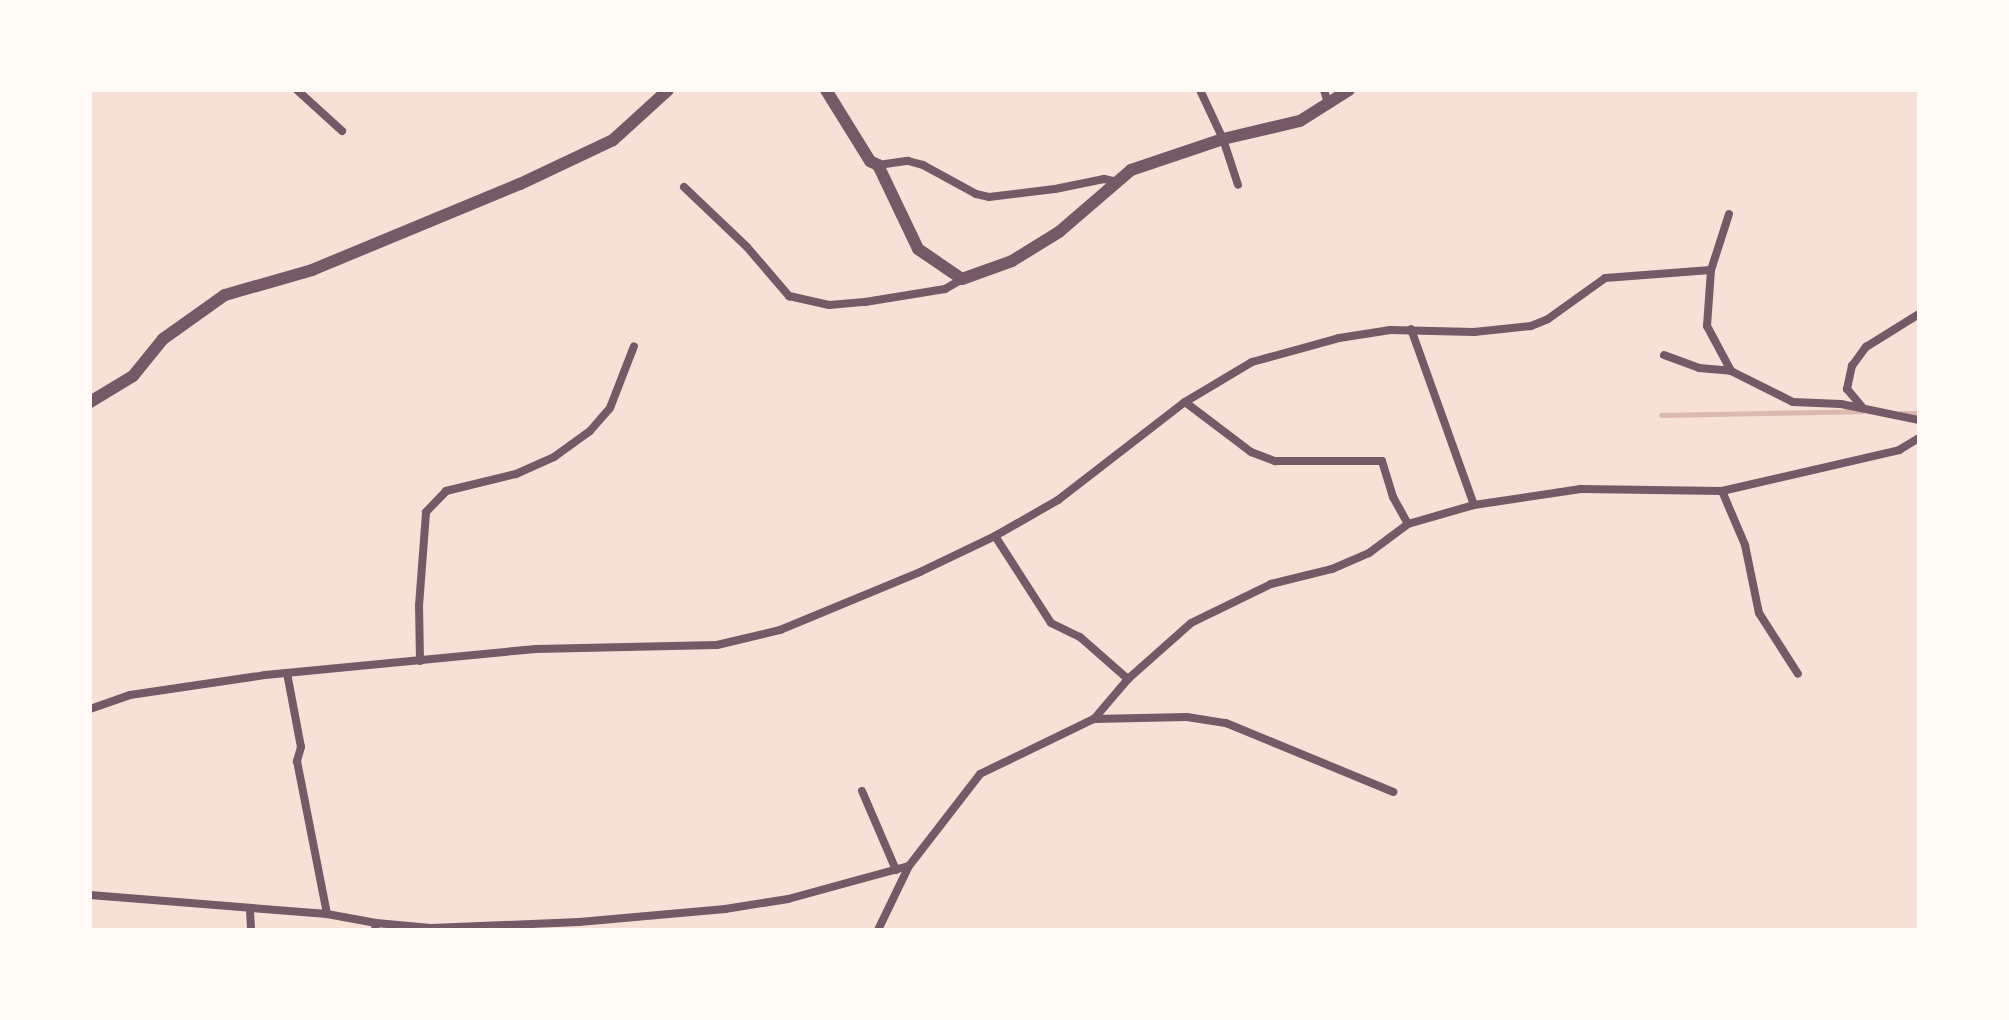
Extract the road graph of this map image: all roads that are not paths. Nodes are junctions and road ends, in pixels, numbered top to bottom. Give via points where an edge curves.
1 (297, 90) edge
2 (668, 90) edge
3 (826, 90) edge
4 (1200, 90) edge
5 (1324, 90) edge
6 (1349, 90) edge
7 (1328, 103) junction
8 (342, 131) dead end
9 (1223, 139) junction
10 (878, 165) junction
11 (1118, 182) junction
12 (1238, 185) dead end
13 (684, 187) dead end
14 (1729, 214) dead end
15 (1711, 270) junction
16 (962, 279) junction
17 (1919, 314) edge
18 (1411, 329) junction
19 (634, 346) dead end
20 (1664, 355) dead end
21 (1731, 371) junction
22 (90, 402) edge
23 (1185, 402) junction
24 (1865, 409) junction
25 (1919, 420) edge
26 (1919, 438) edge
27 (1722, 491) junction
28 (1474, 505) junction
29 (1408, 524) junction
30 (995, 536) junction
31 (420, 661) junction
32 (287, 673) junction
33 (1798, 674) dead end
34 (1128, 679) junction
35 (90, 709) edge
36 (1094, 719) junction
37 (862, 791) dead end
38 (1393, 792) dead end
39 (909, 866) junction
40 (896, 870) junction
41 (90, 895) edge
42 (250, 910) junction
43 (327, 914) junction
44 (570, 926) edge
45 (376, 927) edge
46 (882, 928) edge
47 (251, 930) edge

1 - 8 street
2 - 22 street via 613,140 520,184 312,270 225,295 163,339 133,376
3 - 10 street via 870,161
4 - 9 street
5 - 7 street
6 - 7 street
7 - 9 street via 1300,121
9 - 11 street via 1131,170
9 - 12 street
10 - 11 street via 923,165 989,197 1104,179
10 - 16 street via 918,249
11 - 16 street via 1059,232 1012,261
13 - 16 street via 789,296 829,305 865,302 945,289
14 - 15 street
15 - 18 street via 1605,278 1531,326 1474,332
15 - 21 street via 1707,326
17 - 24 street via 1866,347 1852,366 1847,389
18 - 23 street via 1339,338 1252,362
18 - 28 street
19 - 31 street via 610,408 590,431 554,457 516,474 446,491 426,512
20 - 21 street via 1699,368
21 - 24 street via 1793,402
23 - 29 street via 1251,452 1275,461 1382,461
23 - 30 street via 1058,500
24 - 25 street
26 - 27 street via 1899,450
27 - 28 street via 1581,489
27 - 33 street via 1745,545 1759,613
28 - 29 street
29 - 34 street via 1369,553 1332,569 1271,584 1191,623
30 - 31 street via 780,630 717,645 536,649
30 - 34 street via 1051,623 1080,637
31 - 32 street
32 - 35 street via 130,695
32 - 43 street via 301,747 297,761
34 - 36 street
36 - 38 street via 1187,717 1226,723
36 - 39 street via 980,774
37 - 40 street
39 - 40 street
39 - 46 street
40 - 44 street via 788,899
41 - 42 street
42 - 43 street
42 - 47 street
43 - 45 street
44 - 45 street

